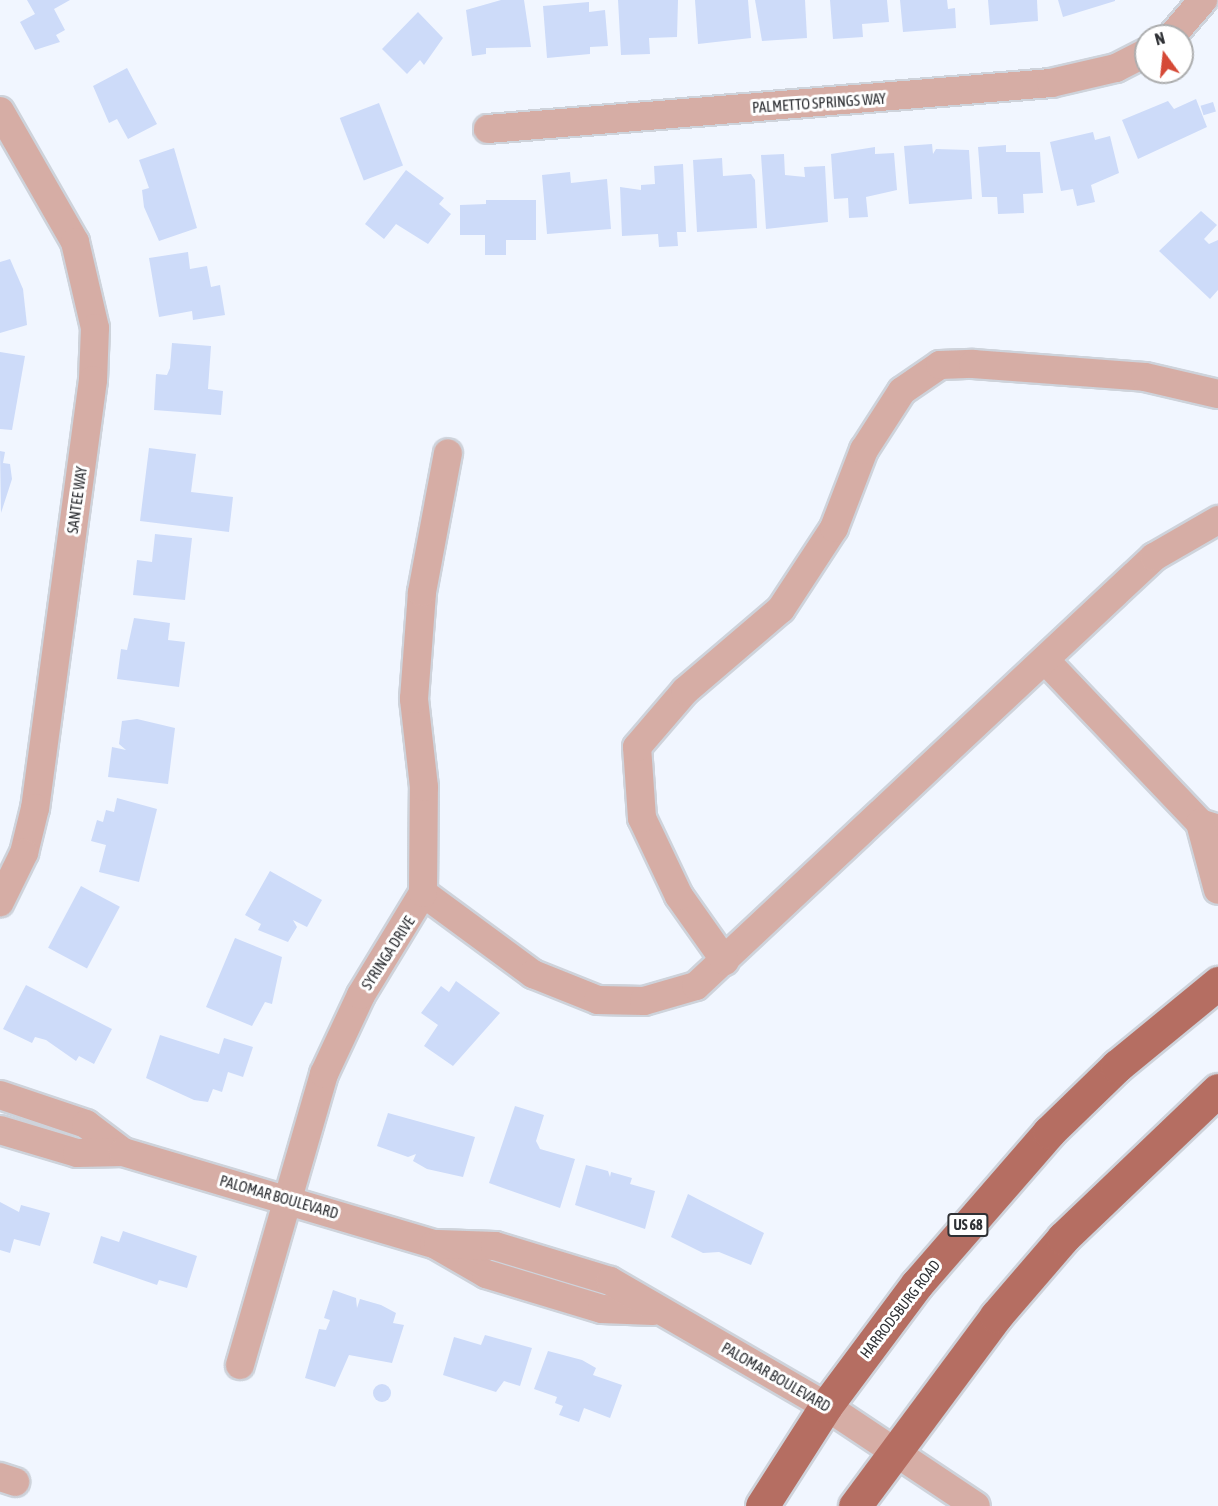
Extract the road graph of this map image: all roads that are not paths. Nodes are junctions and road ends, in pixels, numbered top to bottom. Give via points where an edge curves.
1 (1203, 0) edge
2 (1210, 0) edge
3 (1218, 5) edge
4 (1182, 24) edge
5 (1134, 59) edge
6 (0, 111) edge
7 (488, 129) dead end
8 (1218, 394) edge
9 (448, 453) dead end
10 (1218, 520) edge
11 (1045, 660) junction
12 (1209, 826) edge
13 (1218, 890) edge
14 (423, 893) junction
15 (0, 902) edge
16 (724, 961) junction
17 (1218, 983) edge
18 (1218, 1090) edge
19 (0, 1095) edge
20 (0, 1130) edge
21 (123, 1152) junction
22 (287, 1199) junction
23 (240, 1365) dead end
24 (826, 1406) junction
25 (894, 1449) junction
26 (762, 1506) edge
27 (855, 1506) edge
28 (976, 1506) edge

1 - 4 street
2 - 3 street
5 - 7 street, PALMETTO SPRINGS WAY via 1116,68 1051,83
6 - 15 street, SANTEE WAY via 75,242 94,328 93,380 35,808 24,853
8 - 16 street via 1145,377 973,364 940,364 902,391 864,450 834,528 780,609 685,691 637,747 642,818 680,896
9 - 14 street via 422,592 414,699 424,787
10 - 11 street via 1154,557
11 - 12 street
11 - 16 street
12 - 13 street
14 - 16 street via 533,974 598,1000 644,1001 696,986
14 - 22 street, SYRINGA DRIVE via 361,995 328,1064
17 - 24 main road, HARRODSBURG ROAD / US 68 via 1117,1066 1049,1132 917,1284
18 - 25 main road via 1063,1238
19 - 21 street, PALOMAR BOULEVARD via 86,1124
20 - 21 street, PALOMAR BOULEVARD via 77,1153
21 - 22 street, PALOMAR BOULEVARD
22 - 23 street, SYRINGA DRIVE
22 - 24 street, PALOMAR BOULEVARD via 434,1244 495,1246 610,1281 653,1311 739,1353
24 - 25 street, PALOMAR BOULEVARD
24 - 26 main road, HARRODSBURG ROAD / US 68
25 - 27 main road
25 - 28 street, PALOMAR BOULEVARD

